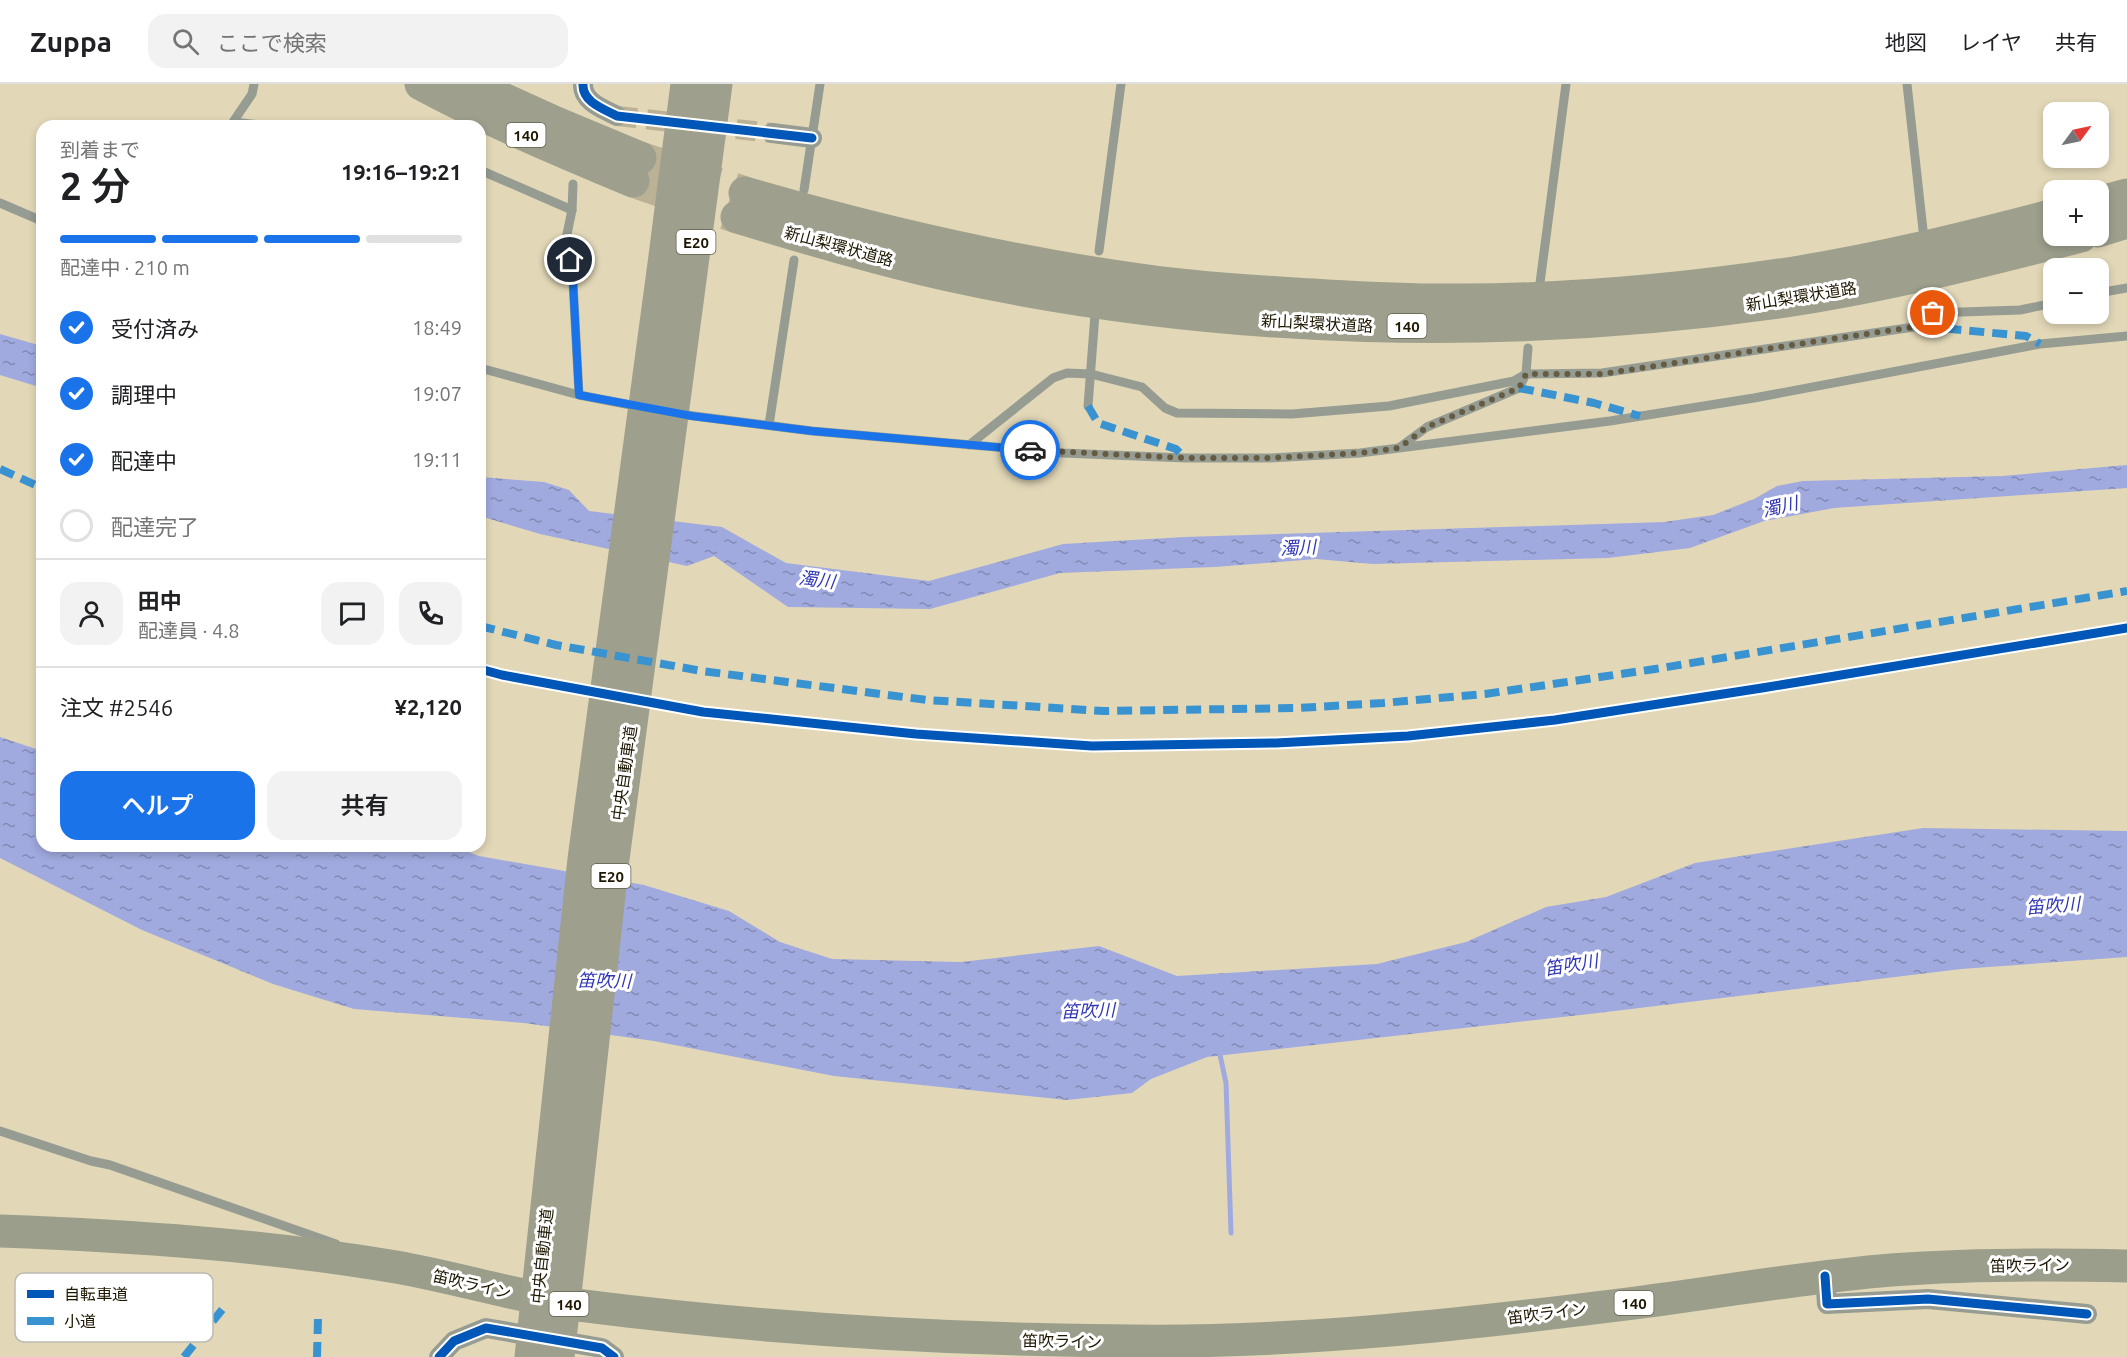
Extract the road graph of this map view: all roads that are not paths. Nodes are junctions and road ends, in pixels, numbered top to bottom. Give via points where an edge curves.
1 (254, 84) edge
2 (421, 84) edge
3 (470, 84) edge
4 (687, 84) edge
5 (716, 84) edge
6 (820, 84) edge
7 (1121, 84) edge
8 (1566, 84) edge
9 (1907, 84) edge
10 (586, 99) edge
11 (617, 116) tunnel mouth
12 (234, 120) edge
13 (772, 133) tunnel mouth
14 (812, 138) junction
15 (486, 173) edge
16 (573, 184) dead end
17 (804, 190) dead end
18 (2127, 195) edge
19 (2109, 200) edge
20 (0, 203) edge
21 (572, 210) junction
22 (36, 218) edge
23 (2043, 218) edge
24 (2127, 222) edge
25 (2109, 228) edge
26 (1923, 230) dead end
27 (2043, 246) edge
28 (1099, 251) dead end
29 (794, 260) dead end
30 (1540, 283) dead end
31 (2127, 288) edge
32 (2109, 291) edge
33 (1930, 293) dead end
34 (2043, 305) edge
35 (1933, 313) junction
36 (1095, 314) dead end
37 (2127, 336) edge
38 (1528, 348) dead end
39 (486, 370) edge
40 (1091, 374) junction
41 (1526, 374) junction
42 (579, 395) junction
43 (660, 399) junction
44 (1088, 406) dead end
45 (769, 425) junction
46 (969, 445) junction
47 (1399, 448) junction
48 (0, 1131) edge
49 (0, 1231) edge
50 (2127, 1266) edge
51 (402, 1268) junction
52 (1825, 1276) junction
53 (2087, 1314) dead end
54 (542, 1354) edge
55 (439, 1357) edge
56 (614, 1357) edge

1 - 12 lane via 252,94
2 - 3 highway, 140 via 545,144 636,170 556,123
4 - 43 highway, 中央自動車道 / E20
5 - 43 highway, 中央自動車道 / E20
6 - 14 lane
7 - 28 lane
8 - 30 lane
9 - 26 lane
10 - 11 street
13 - 14 street
14 - 17 lane
15 - 21 lane
16 - 21 lane
18 - 19 highway
20 - 22 lane
21 - 42 lane via 566,239 573,282
23 - 27 highway, 新山梨環状道路 / 140 via 1885,256 1788,273 1677,288 1460,300 1365,298 1157,283 949,246 843,221 741,205 839,247 1058,296 1147,309 1360,326 1573,323 1683,314 1890,282
24 - 25 highway
29 - 45 lane
31 - 32 lane
33 - 35 lane
34 - 35 lane via 2020,310
35 - 41 lane via 1914,327 1602,374
36 - 40 lane
37 - 47 lane via 2040,344 1610,421
38 - 41 lane
39 - 42 lane
40 - 41 lane via 1142,387 1165,408 1177,413 1292,414 1389,406 1514,381
40 - 44 lane
40 - 46 lane via 1053,378
41 - 47 lane via 1519,388 1427,427
42 - 45 lane via 692,416
43 - 54 highway, 中央自動車道 / E20 via 584,859
45 - 46 lane
46 - 47 lane via 1185,458 1269,458
48 - 51 lane via 110,1165
49 - 51 highway, 笛吹ライン / 140 via 220,1244
50 - 52 highway, 笛吹ライン / 140 via 2028,1263
51 - 52 highway, 笛吹ライン / 140 via 580,1306 763,1326 915,1336 1141,1342 1354,1333 1476,1322
52 - 53 street via 1827,1304 1928,1299
55 - 56 street via 454,1341 486,1328 602,1348

